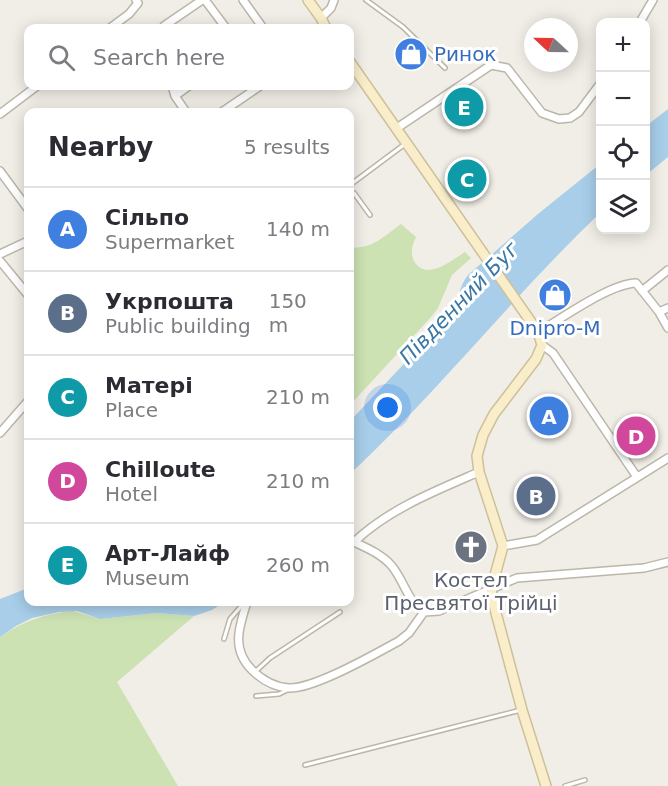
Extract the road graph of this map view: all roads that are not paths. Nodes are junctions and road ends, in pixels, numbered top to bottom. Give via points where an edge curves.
1 (136, 0) edge
2 (203, 0) edge
3 (243, 0) edge
4 (308, 0) edge
5 (334, 0) edge
6 (366, 0) edge
7 (653, 0) edge
8 (321, 18) junction
9 (642, 18) edge
10 (115, 24) edge
11 (167, 24) edge
12 (223, 24) edge
13 (260, 24) edge
14 (324, 24) edge
15 (354, 68) edge
16 (445, 68) dead end
17 (596, 89) edge
18 (32, 90) edge
19 (173, 90) edge
20 (183, 90) edge
21 (254, 90) edge
22 (175, 96) junction
23 (183, 108) edge
24 (228, 108) edge
25 (0, 114) edge
26 (397, 128) junction
27 (406, 143) junction
28 (0, 171) edge
29 (354, 182) edge
30 (354, 193) edge
31 (24, 204) edge
32 (370, 215) dead end
33 (24, 243) edge
34 (0, 254) edge
35 (0, 261) edge
36 (668, 270) edge
37 (24, 290) edge
38 (642, 291) junction
39 (668, 308) edge
40 (659, 312) junction
41 (668, 328) edge
42 (538, 332) junction
43 (542, 345) junction
44 (24, 406) edge
45 (0, 433) edge
46 (668, 458) edge
47 (479, 472) junction
48 (637, 477) junction
49 (354, 541) edge
50 (354, 544) edge
51 (503, 546) junction
52 (668, 562) edge
53 (491, 590) junction
54 (242, 606) edge
55 (245, 606) edge
56 (340, 612) dead end
57 (424, 612) junction
58 (224, 639) dead end
59 (254, 672) junction
60 (291, 688) junction
61 (256, 696) dead end
62 (522, 710) junction
63 (305, 765) dead end
64 (585, 780) dead end
65 (546, 786) edge
66 (565, 786) edge

1 - 10 street via 138,3 129,14
2 - 11 street
2 - 12 street
3 - 13 street
4 - 8 main road
5 - 8 street
6 - 16 lane via 403,27
7 - 9 street
8 - 14 main road
15 - 26 main road
17 - 26 street via 579,112 559,119 542,113 507,68 491,66
18 - 25 street
19 - 22 street
20 - 22 street
21 - 24 street
22 - 23 street
26 - 27 main road
27 - 29 lane
27 - 42 main road
28 - 31 street
30 - 32 lane
33 - 34 street
35 - 37 street
36 - 38 street
38 - 40 street
38 - 42 street via 636,283 611,289
39 - 40 street
40 - 41 street
42 - 43 main road
43 - 47 main road via 487,428 477,456
43 - 48 street via 553,353
44 - 45 street
46 - 48 street
47 - 49 street via 401,508
47 - 51 main road
48 - 51 street via 537,540
50 - 57 street via 382,556 393,566 411,601
51 - 53 main road
52 - 53 street via 644,568 517,578
53 - 57 street via 439,611
53 - 62 main road
54 - 58 lane via 230,619
55 - 59 street via 238,646 244,662
56 - 59 lane
57 - 60 street via 399,641 330,675
59 - 60 street via 266,681
60 - 61 lane via 279,694
62 - 63 lane
62 - 65 main road
64 - 66 lane

